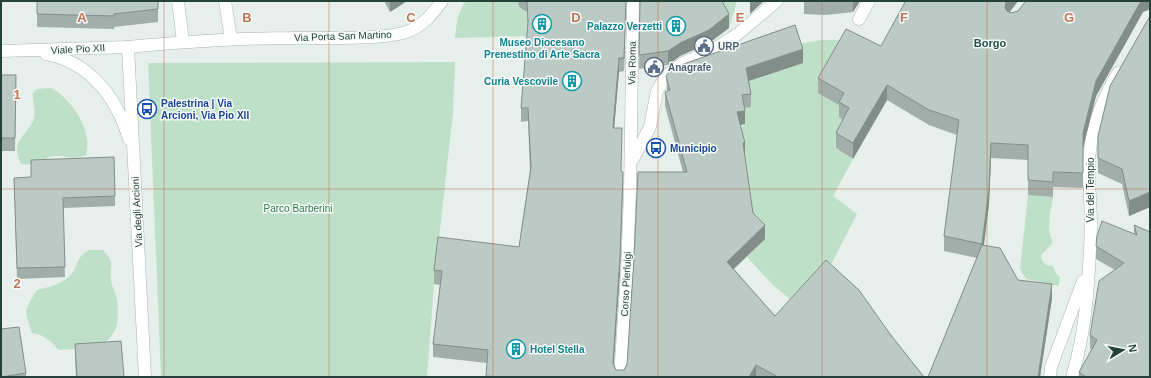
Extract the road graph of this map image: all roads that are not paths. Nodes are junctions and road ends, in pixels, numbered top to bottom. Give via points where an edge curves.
1 (178, 1) edge
2 (225, 1) edge
3 (442, 1) edge
4 (633, 1) edge
5 (776, 1) edge
6 (869, 1) edge
7 (859, 18) dead end
8 (231, 39) junction
9 (183, 42) junction
10 (128, 46) junction
11 (27, 51) junction
12 (1, 52) edge
13 (1123, 64) edge
14 (631, 163) junction
15 (135, 170) junction
16 (1088, 268) junction
17 (145, 377) edge
18 (620, 377) edge
19 (1050, 377) edge
20 (1072, 377) edge

1 - 9 street
2 - 8 street
3 - 8 street, Via Porta San Martino via 418,27 397,34
4 - 14 street, Via Roma
5 - 14 street via 739,33 713,50 683,63 666,76 657,91 650,127
6 - 7 street
8 - 9 street, Via Porta San Martino
9 - 10 street, Viale Pio XII
10 - 11 street, Viale Pio XII
10 - 15 street, Via degli Arcioni
11 - 12 street, Viale Pio XII
11 - 15 street, Viale Pio XII via 52,55 71,62 98,82 122,118
13 - 16 street, Via del Tempio via 1103,98 1090,150 1091,225
14 - 18 street, Corso Pierluigi
15 - 17 street, Via degli Arcioni
16 - 19 street via 1051,367
16 - 20 street, Via del Tempio via 1082,343

